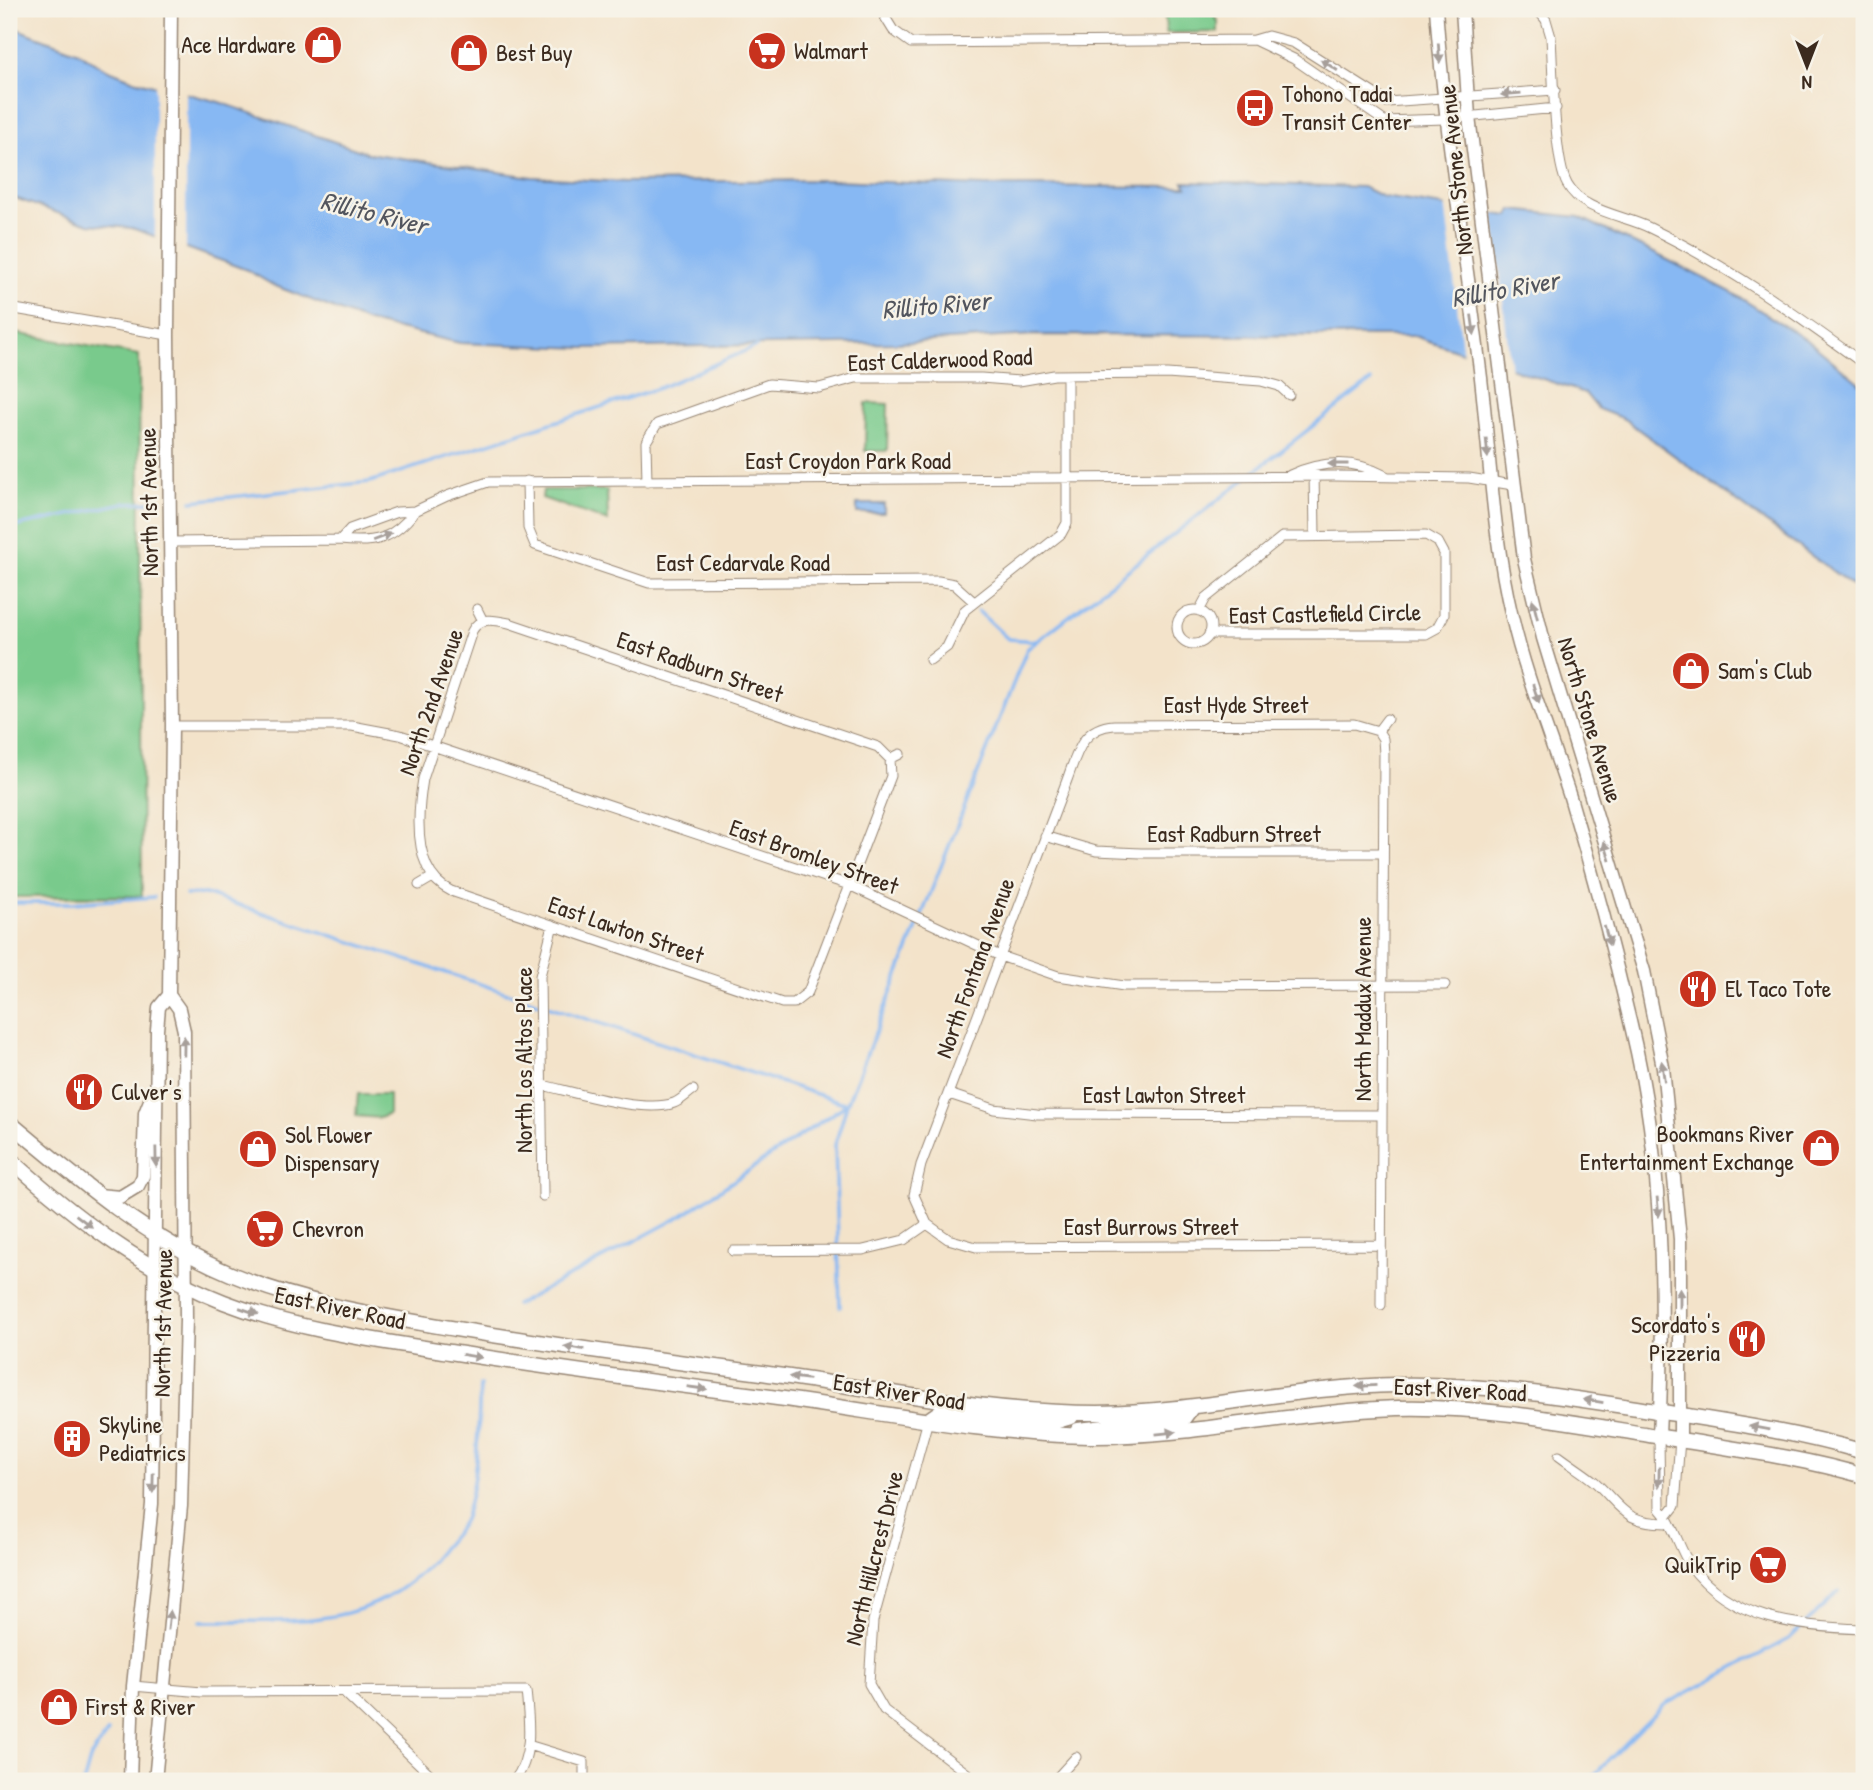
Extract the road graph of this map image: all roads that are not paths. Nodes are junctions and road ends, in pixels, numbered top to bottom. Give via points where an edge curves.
1 (171, 9) edge
2 (880, 9) edge
3 (1436, 9) edge
4 (1462, 9) edge
5 (1537, 9) edge
6 (1254, 40) junction
7 (1555, 90) junction
8 (1468, 94) junction
9 (1442, 97) junction
10 (1556, 108) junction
11 (1469, 117) junction
12 (1445, 120) junction
13 (9, 308) edge
14 (168, 335) junction
15 (1864, 364) edge
16 (1067, 375) junction
17 (1289, 395) dead end
18 (1314, 464) junction
19 (1282, 476) junction
20 (1314, 476) junction
21 (1388, 477) junction
22 (1490, 479) junction
23 (1069, 480) junction
24 (527, 481) junction
25 (647, 482) junction
26 (1513, 485) junction
27 (415, 511) junction
28 (1315, 535) junction
29 (340, 540) junction
30 (171, 542) junction
31 (974, 602) junction
32 (477, 609) dead end
33 (1199, 611) junction
34 (482, 622) junction
35 (1209, 634) junction
36 (930, 660) dead end
37 (1387, 719) dead end
38 (173, 726) junction
39 (1094, 729) joint
40 (1378, 731) junction
41 (433, 746) junction
42 (900, 754) dead end
43 (890, 759) junction
44 (1045, 836) junction
45 (1383, 853) junction
46 (431, 878) junction
47 (419, 885) dead end
48 (849, 885) junction
49 (553, 925) junction
50 (1000, 956) junction
51 (1382, 985) junction
52 (1445, 985) dead end
53 (169, 995) junction
54 (156, 1082) junction
55 (542, 1085) junction
56 (693, 1090) dead end
57 (949, 1094) junction
58 (1382, 1115) junction
59 (9, 1122) edge
60 (9, 1158) edge
61 (96, 1195) junction
62 (543, 1196) dead end
63 (927, 1224) junction
64 (156, 1236) junction
65 (1381, 1245) junction
66 (186, 1251) junction
67 (733, 1251) dead end
68 (157, 1268) junction
69 (186, 1286) junction
70 (1381, 1305) dead end
71 (1192, 1407) junction
72 (1660, 1412) junction
73 (1085, 1413) junction
74 (1679, 1415) junction
75 (928, 1420) junction
76 (1056, 1434) junction
77 (1659, 1437) junction
78 (1680, 1439) junction
79 (1864, 1452) edge
80 (1559, 1457) dead end
81 (1864, 1476) edge
82 (1667, 1519) junction
83 (1864, 1629) edge
84 (133, 1686) junction
85 (162, 1688) junction
86 (346, 1694) junction
87 (528, 1745) junction
88 (1076, 1757) dead end
89 (130, 1781) edge
90 (155, 1781) edge
91 (437, 1781) edge
92 (514, 1781) edge
93 (584, 1781) edge
94 (977, 1781) edge
95 (1054, 1781) edge

1 - 14 main road, North 1st Avenue
2 - 6 street via 893,30 911,43
3 -> 9 main road, North Stone Avenue
4 - 8 main road, North Stone Avenue
5 - 7 street via 1551,37
9 -> 6 street via 1387,103 1294,43 1268,36
6 - 12 street via 1294,60 1384,121
7 -> 8 street
7 - 10 street
8 - 9 street
8 - 11 main road, North Stone Avenue
9 - 12 main road, North Stone Avenue
10 - 11 street
10 - 15 street via 1560,165 1567,186 1577,197 1716,262
11 - 12 street
11 - 26 main road, North Stone Avenue
12 -> 22 main road, North Stone Avenue
13 - 14 street
14 - 30 main road, North 1st Avenue
16 - 17 street, East Calderwood Road via 1242,379 1279,386
16 - 23 street
16 - 25 street, East Calderwood Road via 1019,381 856,378 819,388 782,383 757,387 657,424 646,442
18 - 19 street, East Croydon Park Road
18 - 20 street
21 -> 18 street, East Croydon Park Road via 1364,464
19 - 20 street, East Croydon Park Road
19 - 23 street, East Croydon Park Road
20 - 21 street, East Croydon Park Road
20 - 28 street
21 - 22 street, East Croydon Park Road
22 - 26 street, East Croydon Park Road
22 -> 72 main road, North Stone Avenue via 1512,620 1571,802 1633,1032 1646,1102 1662,1259
23 - 25 street, East Croydon Park Road
23 - 31 street via 1067,523 1061,534
24 - 25 street, East Croydon Park Road
24 - 27 street, East Croydon Park Road via 488,482
24 - 31 street, East Cedarvale Road via 528,528 535,545 631,580 938,581 954,584
74 -> 26 main road, North Stone Avenue via 1680,1239 1663,1067 1644,971 1543,638
27 - 29 street, East Croydon Park Road via 397,512 350,529
29 -> 27 street, East Croydon Park Road via 366,543 401,530
28 - 33 street, East Castlefield Circle via 1282,537 1206,598
28 - 35 street, East Castlefield Circle via 1426,535 1438,542 1444,553 1444,615 1437,628 1426,634
29 - 30 street, East Croydon Park Road
30 - 38 main road, North 1st Avenue
31 - 36 street via 965,610 947,647
32 - 34 street
33 - 35 street, East Castlefield Circle via 1210,620
33 - 35 street, East Castlefield Circle via 1181,616 1177,626 1180,637 1194,644
34 - 41 street, North 2nd Avenue via 472,631
34 - 43 street, East Radburn Street via 509,623 878,747
37 - 40 street
38 - 41 street, East Bromley Street via 352,726
38 - 53 main road, North 1st Avenue
39 - 40 street, East Hyde Street via 1114,725 1354,724
39 - 44 street, North Fontana Avenue via 1081,743
40 - 45 street, North Maddux Avenue via 1384,746
41 - 46 street, North 2nd Avenue via 420,795 422,849
41 - 48 street, East Bromley Street
42 - 43 street
43 - 48 street via 891,776
44 - 45 street, East Radburn Street via 1096,851 1130,853
44 - 50 street, North Fontana Avenue
45 - 51 street, North Maddux Avenue
46 - 47 street
46 - 49 street, East Lawton Street via 451,891
48 - 49 street, East Lawton Street via 808,992 794,1003 782,1003
48 - 50 street, East Bromley Street
49 - 55 street, North Los Altos Place via 540,976
50 - 51 street, East Bromley Street via 1058,976 1124,986
50 - 57 street, North Fontana Avenue
51 - 52 street, East Bromley Street
51 - 58 street, North Maddux Avenue
53 - 54 main road, North 1st Avenue via 159,1007
66 -> 53 main road, North 1st Avenue via 184,1031 179,1009
54 - 61 main road via 145,1113 143,1176 138,1186 120,1197
54 -> 64 main road, North 1st Avenue
55 - 56 street via 649,1105 674,1103
55 - 62 street, North Los Altos Place
57 - 58 street, East Lawton Street via 994,1109 1038,1114
57 - 63 street, North Fontana Avenue via 914,1195
58 - 65 street, North Maddux Avenue
59 - 61 main road, East River Road
60 -> 68 main road, East River Road via 100,1233
61 - 64 main road, East River Road
63 - 65 street, East Burrows Street via 948,1239 976,1247
63 - 67 street via 904,1240 863,1250
64 - 66 main road, East River Road
64 - 68 main road, North 1st Avenue
65 - 70 street, North Maddux Avenue
66 - 69 main road, North 1st Avenue
73 -> 66 main road, East River Road via 982,1405 581,1350 421,1323 283,1293 232,1275
68 - 69 main road, East River Road
68 -> 84 main road, North 1st Avenue via 152,1504
69 -> 75 main road, East River Road via 282,1322 331,1334
85 -> 69 main road, North 1st Avenue via 181,1507
72 -> 71 main road, East River Road via 1509,1390 1397,1385
71 - 73 main road, East River Road
71 - 76 main road via 1184,1418
72 - 74 main road, East River Road
72 - 77 main road, North Stone Avenue
73 - 75 main road via 1050,1423 942,1411
74 - 78 main road, North Stone Avenue
79 -> 74 main road, East River Road
75 - 76 main road, East River Road via 1005,1432
75 - 94 street, North Hillcrest Drive via 873,1622 869,1684 884,1710
76 -> 77 main road, East River Road via 1164,1433 1335,1412 1449,1408 1560,1419
77 - 78 main road, East River Road
77 -> 82 street via 1660,1509
78 - 81 main road, East River Road
78 - 82 street via 1675,1506
80 - 82 street via 1595,1483 1626,1516 1643,1523
82 - 83 street via 1680,1549 1713,1591 1746,1610 1781,1622
84 - 85 street
84 - 89 main road, North 1st Avenue
85 - 86 street
85 - 90 main road, North 1st Avenue
86 - 87 street via 526,1691
86 - 91 street
87 - 92 street
87 - 93 street via 584,1762
88 - 95 street

